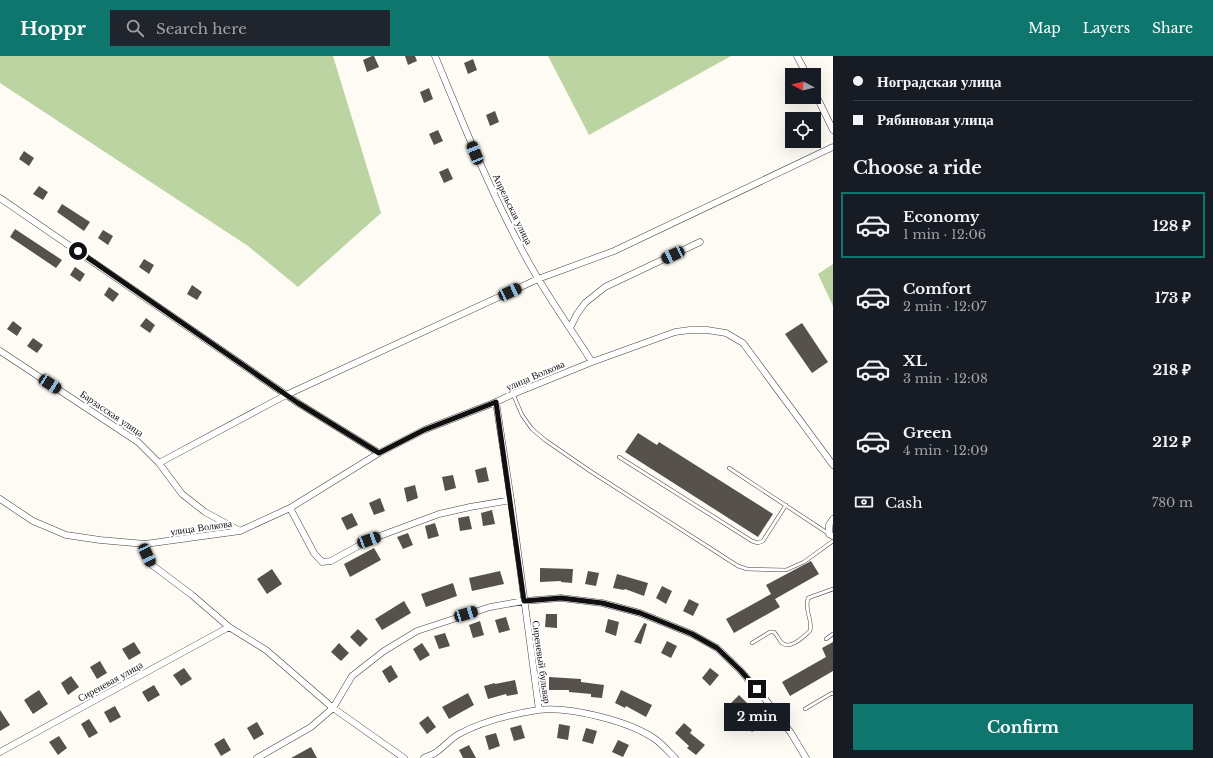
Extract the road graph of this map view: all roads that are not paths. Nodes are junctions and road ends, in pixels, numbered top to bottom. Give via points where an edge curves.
1 (435, 56) edge
2 (797, 56) edge
3 (803, 68) edge
4 (820, 104) edge
5 (833, 130) edge
6 (833, 147) edge
7 (0, 198) edge
8 (700, 242) dead end
9 (538, 279) junction
10 (570, 328) junction
11 (0, 351) edge
12 (592, 362) junction
13 (513, 394) junction
14 (286, 395) junction
15 (496, 402) junction
16 (379, 453) junction
17 (619, 457) dead end
18 (159, 463) junction
19 (833, 465) edge
20 (729, 468) dead end
21 (0, 499) edge
22 (511, 500) junction
23 (786, 505) junction
24 (290, 508) junction
25 (833, 519) edge
26 (240, 531) junction
27 (831, 535) edge
28 (833, 541) edge
29 (145, 544) junction
30 (833, 590) edge
31 (524, 601) junction
32 (229, 627) junction
33 (833, 634) edge
34 (826, 639) dead end
35 (752, 643) dead end
36 (833, 694) edge
37 (333, 708) junction
38 (805, 709) dead end
39 (539, 710) junction
40 (0, 752) edge
41 (257, 758) edge
42 (404, 758) edge
43 (424, 758) edge
44 (675, 758) edge
45 (806, 758) edge

1 - 9 street, Апрельская улица via 481,167
2 - 3 street
4 - 5 street
6 - 9 street via 614,251
7 - 14 street
8 - 10 street via 606,287 585,303
9 - 10 street, Апрельская улица
9 - 14 street
10 - 12 street, Апрельская улица
11 - 18 street, Барзасская улица via 138,442
12 - 13 street, улица Волкова
12 - 19 street, улица Волкова via 675,332 707,330 726,333 743,342
13 - 15 street, улица Волкова
13 - 28 lane via 522,415 532,429 545,440 738,566 747,569 786,570 804,562
14 - 16 street
14 - 18 street
15 - 16 street, улица Волкова via 424,430
15 - 22 street, Сиреневый бульвар
16 - 24 street, улица Волкова
17 - 23 lane via 758,543 762,541
18 - 26 street, Барзасская улица via 182,494 205,512
20 - 23 lane
21 - 29 street, улица Волкова via 33,520 66,535
22 - 24 street via 438,514 369,540 331,561 322,562 314,553
22 - 31 street, Сиреневый бульвар
23 - 27 lane
24 - 26 street, улица Волкова
25 - 27 street via 829,525
26 - 29 street, улица Волкова
29 - 32 street via 152,565
30 - 35 lane via 808,598 806,605 812,624 810,631 793,644 782,643 774,632
31 - 37 street via 490,607 417,631 384,651 352,676
31 - 39 street, Сиреневый бульвар
31 - 45 street via 561,598 602,603 640,613 692,634 717,648 740,670 792,733
32 - 37 street via 266,650
32 - 40 street, Сиреневая улица
33 - 34 lane
36 - 38 lane
37 - 41 street via 311,727
37 - 42 street
39 - 43 street via 458,734 434,754
39 - 44 street via 566,710 624,724 655,739

